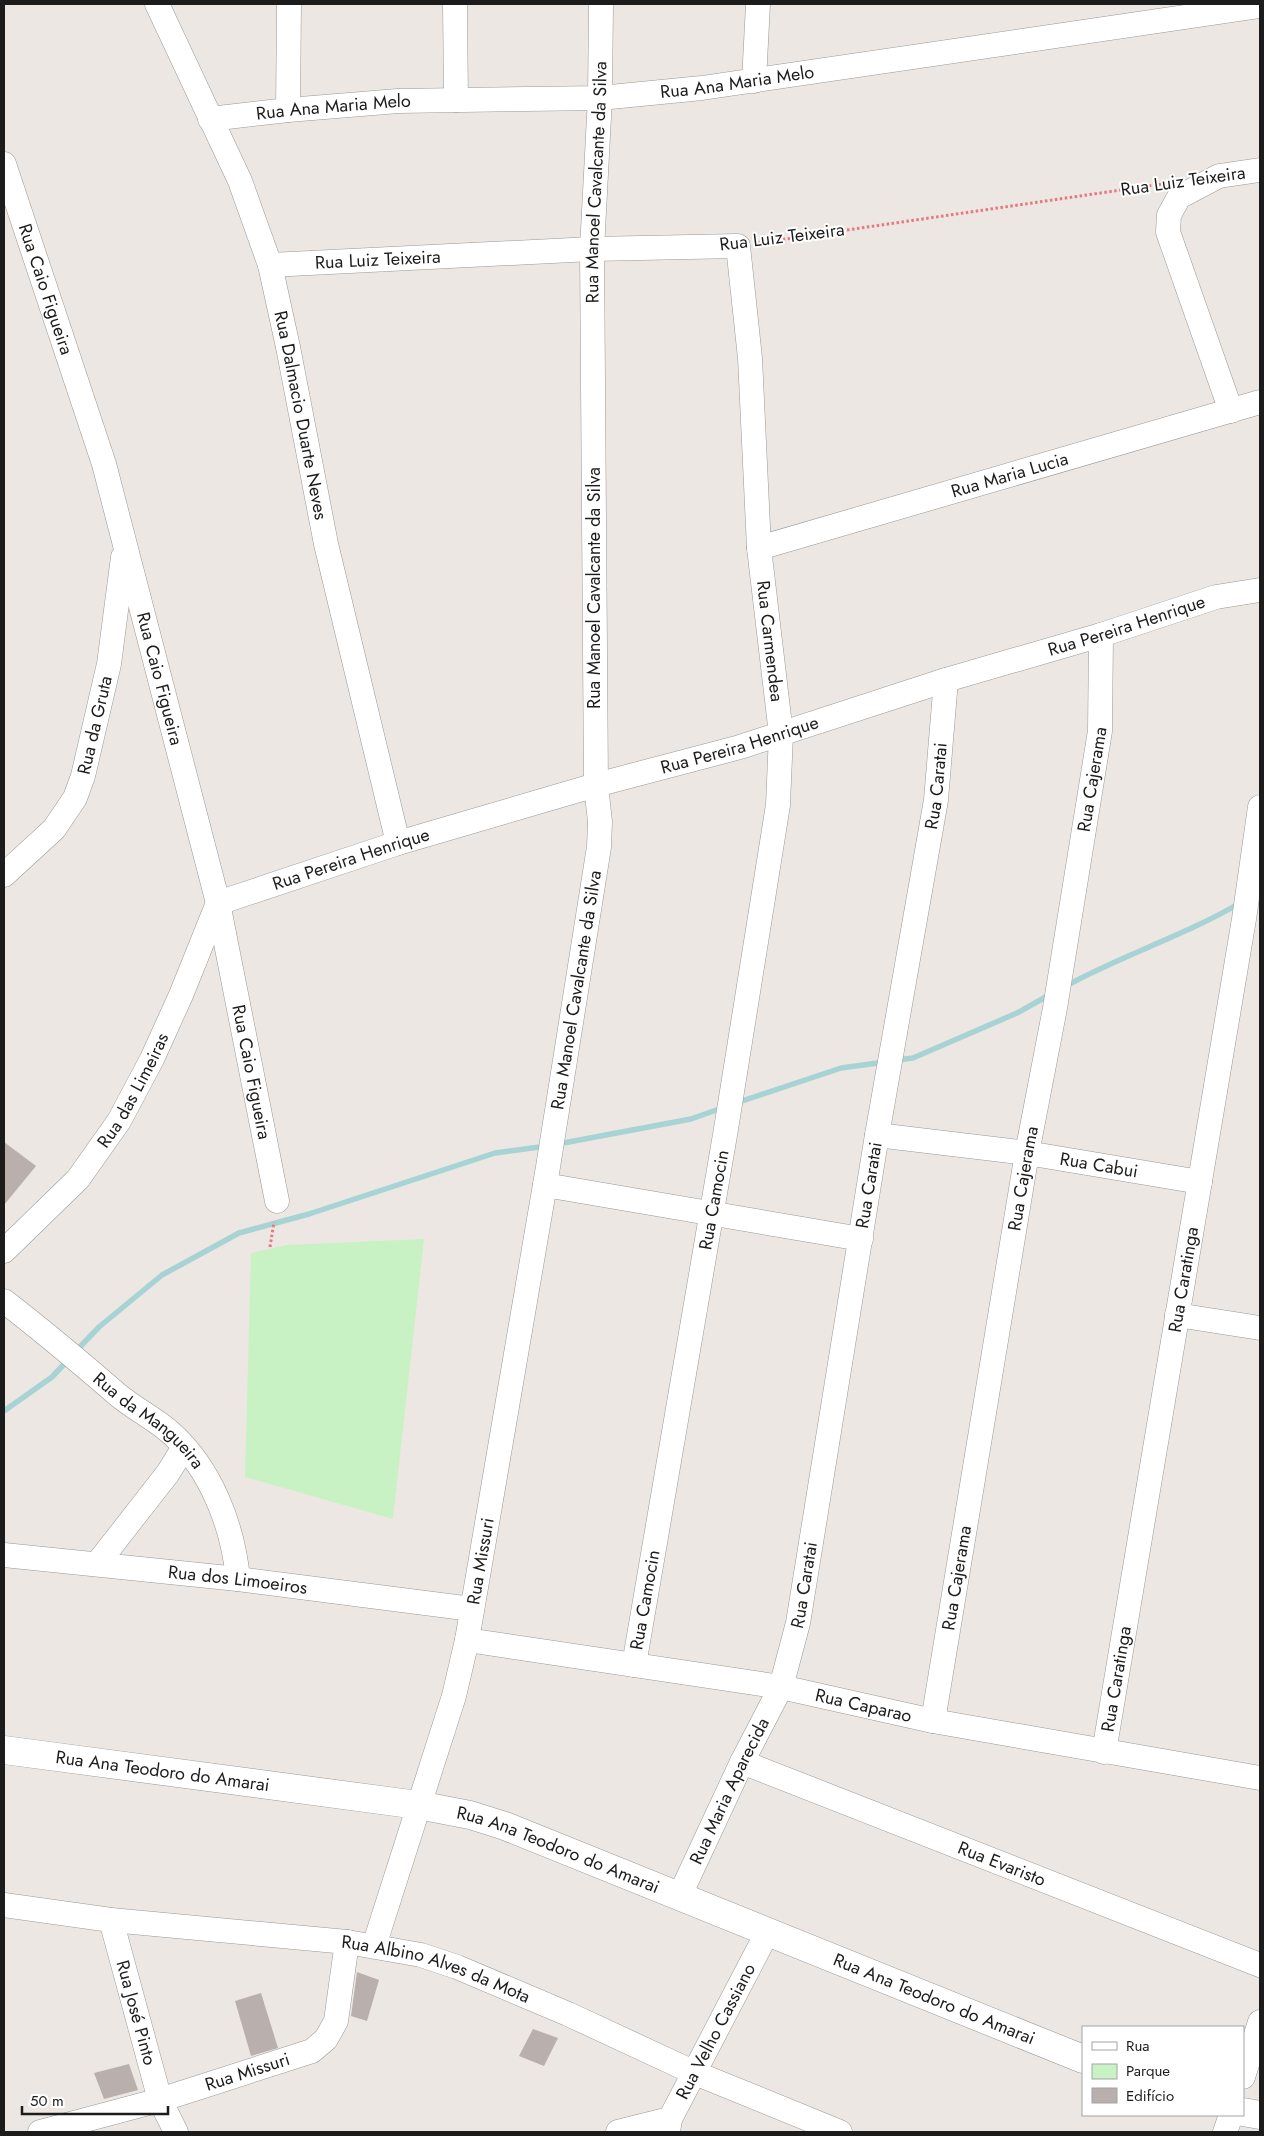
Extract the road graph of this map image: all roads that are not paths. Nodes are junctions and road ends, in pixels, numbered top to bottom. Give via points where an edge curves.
1 (156, 4) edge
2 (289, 4) edge
3 (455, 4) edge
4 (601, 4) edge
5 (758, 4) edge
6 (1260, 6) edge
7 (754, 81) junction
8 (600, 98) junction
9 (456, 100) junction
10 (288, 110) junction
11 (210, 119) junction
12 (4, 164) edge
13 (1260, 170) edge
14 (738, 246) joint
15 (592, 249) junction
16 (270, 265) junction
17 (1260, 402) edge
18 (1231, 411) junction
19 (125, 545) junction
20 (760, 548) junction
21 (1260, 590) edge
22 (1101, 635) junction
23 (946, 680) junction
24 (780, 734) junction
25 (596, 785) junction
26 (1260, 807) edge
27 (398, 843) junction
28 (4, 875) edge
29 (218, 903) junction
30 (1250, 918) edge
31 (877, 1135) junction
32 (1027, 1153) junction
33 (547, 1176) junction
34 (1200, 1182) junction
35 (277, 1202) dead end
36 (711, 1215) junction
37 (862, 1239) junction
38 (4, 1251) edge
39 (4, 1301) edge
40 (1178, 1315) junction
41 (1260, 1328) edge
42 (184, 1447) junction
43 (4, 1555) edge
44 (97, 1564) junction
45 (238, 1579) junction
46 (472, 1609) junction
47 (467, 1640) junction
48 (634, 1665) junction
49 (781, 1687) junction
50 (933, 1720) junction
51 (4, 1750) edge
52 (1104, 1752) junction
53 (742, 1762) junction
54 (1260, 1778) edge
55 (418, 1805) junction
56 (680, 1895) junction
57 (4, 1905) edge
58 (111, 1920) junction
59 (768, 1932) junction
60 (347, 1942) junction
61 (374, 1946) junction
62 (1260, 1965) edge
63 (1260, 2022) edge
64 (1082, 2058) edge
65 (695, 2073) junction
66 (1244, 2074) edge
67 (160, 2100) junction
68 (1244, 2112) edge
69 (1260, 2115) edge
70 (1231, 2116) edge
71 (669, 2126) edge
72 (40, 2132) edge
73 (176, 2132) edge
74 (618, 2132) edge
75 (840, 2132) edge
76 (1226, 2132) edge

1 - 11 street, Rua Dalmacio Duarte Neves
2 - 10 street
3 - 9 street
4 - 8 street, Rua Manoel Cavalcante da Silva
5 - 7 street
6 - 7 street, Rua Ana Maria Melo
7 - 8 street, Rua Ana Maria Melo
8 - 9 street, Rua Ana Maria Melo
8 - 15 street, Rua Manoel Cavalcante da Silva
9 - 10 street, Rua Ana Maria Melo
10 - 11 street, Rua Ana Maria Melo
11 - 16 street, Rua Dalmacio Duarte Neves via 240,181
12 - 19 street, Rua Caio Figueira via 104,464
13 - 18 street, Rua Luiz Teixeira via 1219,176 1179,197 1169,215 1168,232
14 - 15 street, Rua Luiz Teixeira
14 - 20 street, Rua Carmendea via 750,358
15 - 16 street, Rua Luiz Teixeira
15 - 25 street, Rua Manoel Cavalcante da Silva
16 - 27 street, Rua Dalmacio Duarte Neves via 326,544
17 - 18 street, Rua Maria Lucia
18 - 20 street, Rua Maria Lucia
19 - 28 street, Rua da Gruta via 109,664 75,798 54,829
19 - 29 street, Rua Caio Figueira
20 - 24 street, Rua Carmendea
21 - 22 street, Rua Pereira Henrique via 1216,597
22 - 23 street, Rua Pereira Henrique
22 - 32 street, Rua Cajerama via 1100,731 1056,1008
23 - 24 street, Rua Pereira Henrique
23 - 31 street, Rua Caratai via 936,800
24 - 25 street, Rua Pereira Henrique
24 - 36 street, Rua Camocin via 778,805
25 - 27 street, Rua Pereira Henrique
25 - 33 street, Rua Manoel Cavalcante da Silva via 599,847
26 - 30 street, Rua Caratinga via 1252,857
27 - 29 street, Rua Pereira Henrique
29 - 35 street, Rua Caio Figueira
29 - 38 street, Rua das Limeiras via 152,1059 119,1121 78,1179
30 - 34 street, Rua Caratinga
31 - 32 street, Rua Cabui
31 - 37 street, Rua Caratai
32 - 34 street, Rua Cabui
32 - 50 street, Rua Cajerama
33 - 36 street
33 - 46 street, Rua Missuri
34 - 40 street, Rua Caratinga
36 - 37 street
36 - 48 street, Rua Camocin
37 - 49 street, Rua Caratai via 798,1623
39 - 42 street, Rua da Mangueira
40 - 41 street
40 - 52 street, Rua Caratinga
42 - 44 street via 168,1473
42 - 45 street, Rua da Mangueira via 214,1494 228,1527
43 - 44 street, Rua dos Limoeiros
44 - 45 street, Rua dos Limoeiros
45 - 46 street, Rua dos Limoeiros
46 - 47 street, Rua Missuri
47 - 48 street, Rua Caparao
47 - 55 street, Rua Missuri via 454,1696
48 - 49 street, Rua Caparao
49 - 50 street, Rua Caparao
49 - 53 street, Rua Maria Aparecida
50 - 52 street, Rua Caparao
51 - 55 street, Rua Ana Teodoro do Amarai
52 - 54 street, Rua Caparao
53 - 56 street, Rua Maria Aparecida
53 - 62 street, Rua Evaristo
55 - 56 street, Rua Ana Teodoro do Amarai via 470,1815 504,1826
55 - 61 street, Rua Missuri
56 - 59 street, Rua Ana Teodoro do Amarai
57 - 58 street, Rua Albino Alves da Mota
58 - 60 street, Rua Albino Alves da Mota
58 - 67 street, Rua José Pinto
59 - 64 street, Rua Ana Teodoro do Amarai
59 - 65 street, Rua Velho Cassiano
60 - 61 street, Rua Albino Alves da Mota
60 - 67 street, Rua Missuri via 336,2021 326,2039 312,2051
61 - 65 street, Rua Albino Alves da Mota via 457,1966
63 - 66 street
65 - 71 street, Rua Velho Cassiano
65 - 75 street, Rua Albino Alves da Mota
67 - 72 street, Rua Missuri
67 - 73 street, Rua José Pinto
68 - 69 street
70 - 76 street
71 - 74 street

